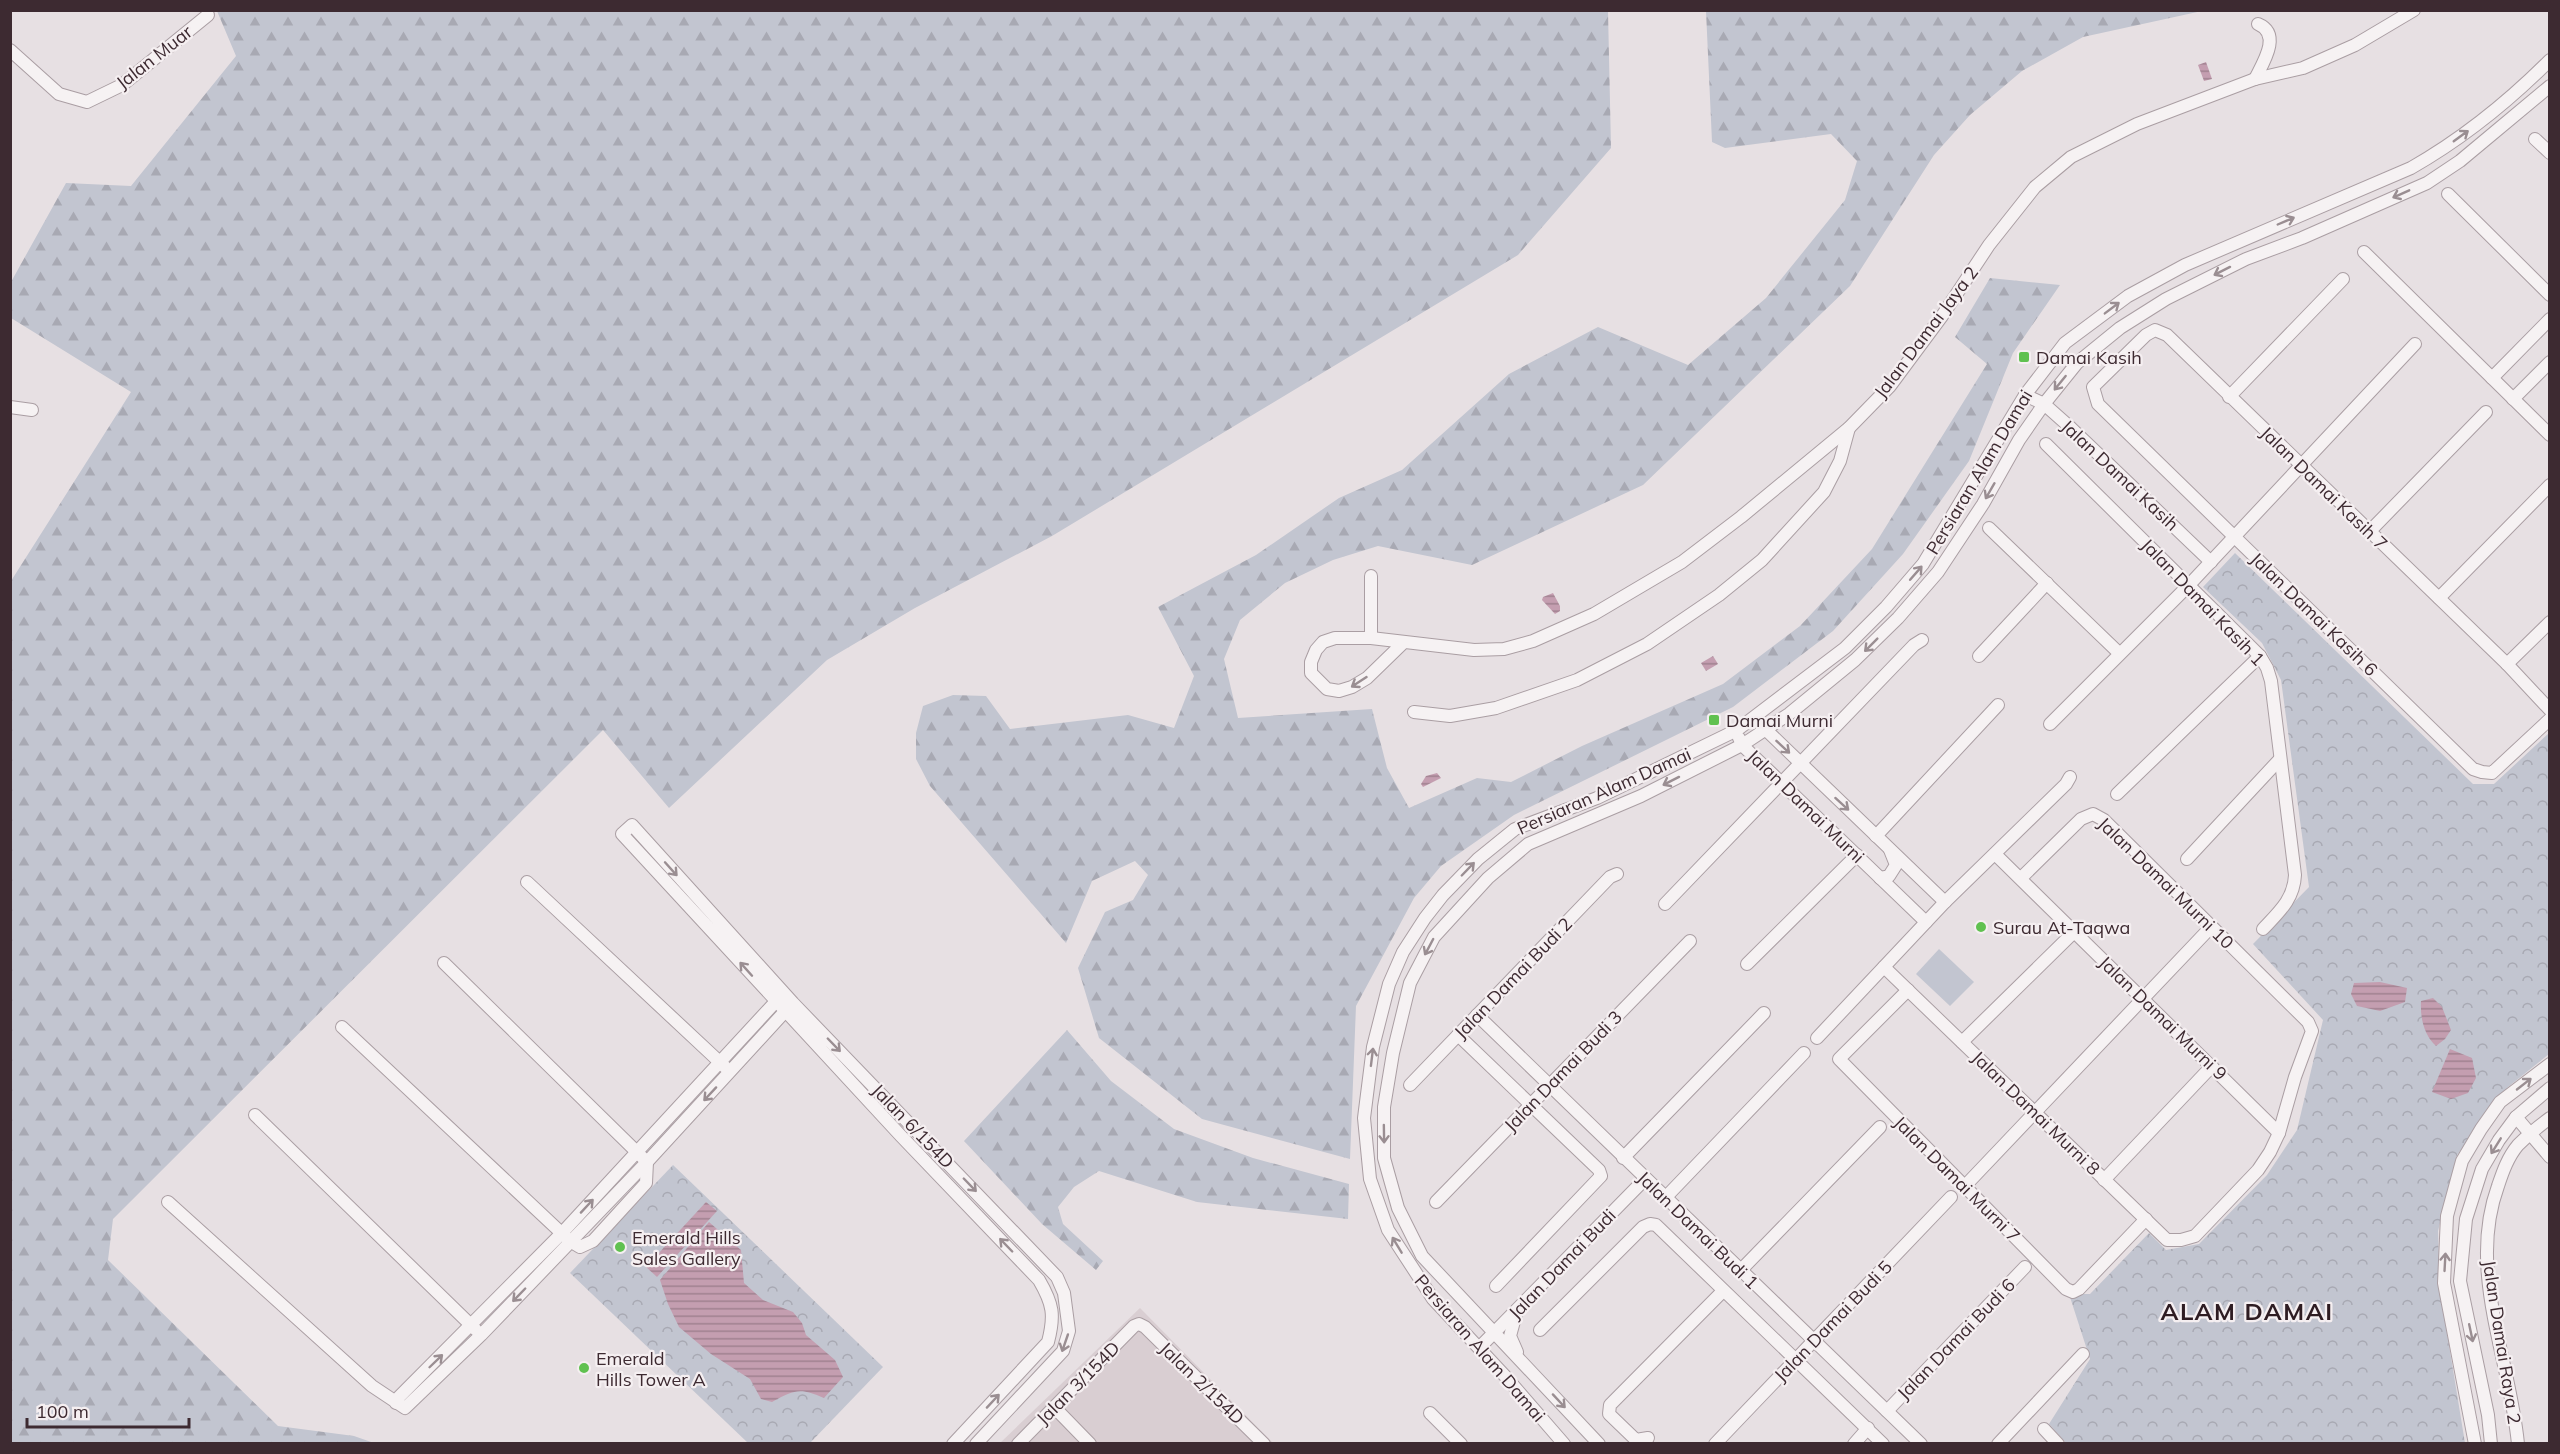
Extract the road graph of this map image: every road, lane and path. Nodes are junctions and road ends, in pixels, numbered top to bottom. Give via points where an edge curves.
1 (2414, 10) edge
2 (208, 15) dead end
3 (2258, 24) dead end
4 (10, 50) edge
5 (2550, 60) edge
6 (2255, 79) junction
7 (2550, 86) edge
8 (2535, 139) dead end
9 (2550, 153) edge
10 (2448, 194) dead end
11 (2364, 252) dead end
12 (2343, 279) dead end
13 (2550, 295) edge
14 (2550, 319) edge
15 (2415, 344) dead end
16 (2550, 362) edge
17 (2492, 378) junction
18 (2093, 387) joint
19 (2025, 395) junction
20 (2229, 397) junction
21 (2513, 399) junction
22 (2044, 404) junction
23 (10, 407) edge
24 (32, 410) dead end
25 (2486, 412) dead end
26 (1849, 428) junction
27 (2550, 435) edge
28 (2046, 444) dead end
29 (2300, 465) junction
30 (2550, 485) edge
31 (1989, 528) dead end
32 (2370, 531) junction
33 (2234, 537) junction
34 (2211, 562) junction
35 (1371, 576) dead end
36 (2047, 583) junction
37 (2189, 585) junction
38 (2439, 598) junction
39 (2550, 622) edge
40 (1371, 639) junction
41 (1922, 640) dead end
42 (1402, 644) junction
43 (2119, 653) junction
44 (1978, 656) dead end
45 (2260, 656) junction
46 (2507, 664) junction
47 (1998, 705) dead end
48 (2550, 710) edge
49 (1414, 712) dead end
50 (1756, 718) junction
51 (2550, 719) edge
52 (2049, 724) dead end
53 (1737, 730) junction
54 (1766, 731) junction
55 (1742, 745) junction
56 (2280, 759) junction
57 (1800, 764) junction
58 (2070, 777) dead end
59 (1782, 783) junction
60 (2117, 794) dead end
61 (627, 830) dead end
62 (1876, 836) junction
63 (1890, 849) junction
64 (1995, 854) junction
65 (1857, 855) junction
66 (2187, 859) dead end
67 (1617, 874) dead end
68 (1880, 878) junction
69 (2021, 878) junction
70 (527, 882) dead end
71 (1443, 895) junction
72 (1945, 902) junction
73 (1665, 904) dead end
74 (1459, 908) junction
75 (1926, 922) junction
76 (2211, 927) junction
77 (2263, 929) dead end
78 (2074, 932) junction
79 (1690, 940) dead end
80 (444, 963) dead end
81 (1747, 964) dead end
82 (1884, 967) junction
83 (1908, 990) junction
84 (780, 997) junction
85 (2144, 999) junction
86 (789, 1008) junction
87 (1764, 1014) dead end
88 (1477, 1015) junction
89 (342, 1027) dead end
90 (1458, 1035) junction
91 (1817, 1038) dead end
92 (1962, 1042) junction
93 (1804, 1053) dead end
94 (720, 1062) junction
95 (2550, 1064) edge
96 (2212, 1066) junction
97 (730, 1072) junction
98 (1410, 1085) dead end
99 (1548, 1086) junction
100 (2550, 1088) edge
101 (1530, 1104) junction
102 (2036, 1114) junction
103 (255, 1115) dead end
104 (2516, 1117) junction
105 (2550, 1118) edge
106 (1880, 1127) dead end
107 (2279, 1133) junction
108 (2531, 1133) junction
109 (636, 1152) junction
110 (2550, 1157) edge
111 (1623, 1158) junction
112 (647, 1162) junction
113 (1645, 1179) junction
114 (2104, 1180) junction
115 (1964, 1187) junction
116 (1951, 1197) dead end
117 (1665, 1198) junction
118 (168, 1202) dead end
119 (1436, 1202) dead end
120 (2146, 1219) junction
121 (566, 1237) junction
122 (2025, 1267) dead end
123 (1741, 1270) junction
124 (1496, 1286) dead end
125 (1723, 1291) junction
126 (1471, 1309) junction
127 (1516, 1313) junction
128 (1139, 1324) joint
129 (471, 1326) junction
130 (1540, 1330) dead end
131 (1495, 1333) junction
132 (481, 1335) junction
133 (1814, 1341) junction
134 (1479, 1348) junction
135 (2084, 1354) dead end
136 (1520, 1359) junction
137 (1797, 1360) junction
138 (396, 1403) junction
139 (1054, 1407) junction
140 (1887, 1411) junction
141 (1430, 1413) dead end
142 (1868, 1428) junction
143 (2044, 1429) dead end
144 (1648, 1438) dead end
145 (953, 1443) edge
146 (976, 1443) edge
147 (1018, 1443) edge
148 (1090, 1443) edge
149 (1264, 1443) edge
150 (1458, 1443) edge
151 (1564, 1443) edge
152 (1599, 1443) edge
153 (1714, 1443) edge
154 (1854, 1443) edge
155 (1884, 1443) edge
156 (1921, 1443) edge
157 (1998, 1443) edge
158 (2058, 1443) edge
159 (2475, 1443) edge
160 (2491, 1443) edge
161 (2518, 1443) edge

1 - 6 street, Jalan Damai Jaya 2 via 2355,45 2303,68
2 - 4 street, Jalan Muar via 122,85 87,102 59,94
3 - 6 street via 2270,37
19 -> 5 street, Persiaran Alam Damai via 2065,343 2128,296 2185,265 2441,151 2487,117
6 - 26 street, Jalan Damai Jaya 2 via 2118,133 2071,156 2034,187 1890,386
7 -> 22 street, Persiaran Alam Damai via 2460,161 2427,183 2246,259 2166,298 2077,363
8 - 9 street
10 - 13 street
11 - 17 street
12 - 20 street
14 - 17 street
15 - 29 street
16 - 21 street
17 - 21 street
18 - 20 street, Jalan Damai Kasih 7 via 2155,330 2167,335
18 - 33 street, Jalan Damai Kasih 6 via 2098,404
19 - 22 street, Jalan Damai Kasih
50 -> 19 street, Persiaran Alam Damai via 1845,648 1923,564
20 - 29 street, Jalan Damai Kasih 7
21 - 27 street
22 - 34 street, Jalan Damai Kasih
22 -> 54 street, Persiaran Alam Damai via 1938,572 1856,660
23 - 24 street
25 - 32 street
26 - 42 street, Jalan Damai Jaya 2 via 1682,562 1594,614 1533,641 1504,649
26 - 49 street via 1840,461 1824,492 1762,560 1647,644 1577,680 1496,708 1450,716
28 - 37 street, Jalan Damai Kasih 1
29 - 32 street, Jalan Damai Kasih 7
29 - 33 street
30 - 38 street
31 - 36 street
32 - 38 street, Jalan Damai Kasih 7
33 - 34 street
33 - 51 street, Jalan Damai Kasih 6 via 2474,769 2492,773
34 - 37 street
35 - 40 street
36 - 43 street
36 - 44 street
37 - 43 street
37 - 45 street, Jalan Damai Kasih 1
38 - 46 street, Jalan Damai Kasih 7
39 - 46 street
40 - 42 street, Jalan Damai Jaya 2
42 -> 40 street, Jalan Damai Jaya 2 via 1352,687 1327,689 1311,673 1311,662 1323,642 1335,638
41 - 57 street
43 - 52 street
45 - 56 street, Jalan Damai Kasih 1 via 2271,681
45 - 60 street
46 - 48 street, Jalan Damai Kasih 7
47 - 62 street
50 - 53 street, Persiaran Alam Damai
50 - 54 street, Jalan Damai Murni
53 - 55 street, Jalan Damai Murni
71 -> 53 street, Persiaran Alam Damai via 1515,829 1598,798
54 - 55 street, Persiaran Alam Damai
54 -> 57 street, Jalan Damai Murni
55 - 59 street, Jalan Damai Murni
55 -> 74 street, Persiaran Alam Damai via 1641,796 1528,844
56 - 66 street
56 - 77 street, Jalan Damai Kasih 1 via 2294,888 2282,909
57 - 59 street
57 -> 62 street, Jalan Damai Murni
58 - 64 street
59 - 65 street, Jalan Damai Murni
59 - 73 street
61 - 84 street, Jalan 6/154D
62 - 63 street, Jalan Damai Murni
63 - 68 street, Jalan Damai Murni via 1896,865 1890,876
63 - 72 street, Jalan Damai Murni
64 - 69 street, Jalan Damai Murni 9
64 - 72 street
65 - 68 street, Jalan Damai Murni
65 - 81 street
67 - 88 street, Jalan Damai Budi 2
68 - 75 street, Jalan Damai Murni
69 - 76 street, Jalan Damai Murni 10 via 2081,819 2092,814 2104,819
69 - 78 street, Jalan Damai Murni 9
70 - 94 street
71 - 74 street
134 -> 71 street, Persiaran Alam Damai via 1433,1299 1388,1230 1365,1153 1364,1118 1373,1047 1389,984 1403,952
72 - 75 street
74 -> 126 street, Persiaran Alam Damai via 1434,937 1410,982 1384,1107 1384,1158 1398,1208 1422,1256
75 - 82 street
76 - 85 street
76 - 107 street, Jalan Damai Murni 10 via 2308,1022 2312,1031
78 - 85 street, Jalan Damai Murni 9
78 - 92 street
79 - 99 street, Jalan Damai Budi 3
80 - 109 street
82 - 83 street, Jalan Damai Murni 8
82 - 91 street
83 - 92 street, Jalan Damai Murni 8
83 - 115 street, Jalan Damai Murni 7 via 1839,1059
84 - 86 street, Jalan 6/154D
84 - 94 street
85 - 96 street, Jalan Damai Murni 9
85 - 102 street
86 - 97 street
145 -> 86 street, Jalan 6/154D via 1048,1342 1053,1322 1051,1300 1039,1280
86 -> 146 street, Jalan 6/154D via 1046,1264 1064,1293 1069,1331 1063,1351
87 - 111 street
88 - 90 street, Jalan Damai Budi 2
88 - 99 street, Jalan Damai Budi 1
89 - 121 street
90 - 98 street, Jalan Damai Budi 2
90 - 101 street, Jalan Damai Budi
92 - 102 street, Jalan Damai Murni 8
93 - 117 street
94 - 97 street
94 - 109 street
159 -> 95 street via 2444,1283 2447,1216 2462,1161 2481,1129 2500,1102
96 - 107 street, Jalan Damai Murni 9
96 - 114 street
97 -> 112 street
99 - 101 street, Jalan Damai Budi 3
99 - 111 street, Jalan Damai Budi 1
100 - 104 street
101 - 119 street, Jalan Damai Budi 3
101 - 124 street, Jalan Damai Budi via 1601,1176
102 - 114 street, Jalan Damai Murni 8
102 - 115 street
103 - 129 street
104 - 108 street
104 -> 160 street via 2482,1169 2466,1219 2460,1281
105 - 108 street, Jalan Damai Raya 2
106 - 123 street
107 - 120 street, Jalan Damai Murni 8 via 2258,1170 2195,1236 2167,1240
108 - 110 street
108 - 161 street, Jalan Damai Raya 2 via 2506,1164 2492,1203 2486,1239 2490,1297
109 - 112 street
121 -> 109 street
111 - 113 street, Jalan Damai Budi 1
112 - 121 street
113 - 117 street, Jalan Damai Budi 1
113 - 127 street, Jalan Damai Budi
114 - 120 street, Jalan Damai Murni 8
115 - 120 street, Jalan Damai Murni 7 via 2073,1292
116 - 133 street, Jalan Damai Budi 5
117 - 123 street, Jalan Damai Budi 1
118 - 138 street via 372,1386
121 - 129 street
121 -> 132 street
122 - 140 street, Jalan Damai Budi 6
123 - 133 street, Jalan Damai Budi 1
125 - 130 street, Jalan Damai Budi via 1656,1225 1650,1224
125 - 137 street
125 - 144 street via 1610,1405 1609,1414 1636,1440
126 - 127 street via 1491,1319
126 - 131 street, Persiaran Alam Damai
127 - 131 street, Jalan Damai Budi
127 - 136 street via 1510,1336
128 - 139 street, Jalan 3/154D
128 - 149 street, Jalan 2/154D
129 - 132 street
138 -> 129 street
131 - 134 street, Jalan Damai Budi
131 - 136 street, Persiaran Alam Damai
132 - 138 street via 411,1405 405,1408
133 - 137 street, Jalan Damai Budi 5
133 - 140 street, Jalan Damai Budi 1
134 - 151 street, Persiaran Alam Damai
135 - 157 street
136 -> 152 street, Persiaran Alam Damai
137 - 142 street
137 - 153 street, Jalan Damai Budi 5
139 - 147 street, Jalan 3/154D
139 - 148 street
140 - 156 street, Jalan Damai Budi 1
141 - 150 street
142 - 154 street
142 - 155 street
143 - 158 street

